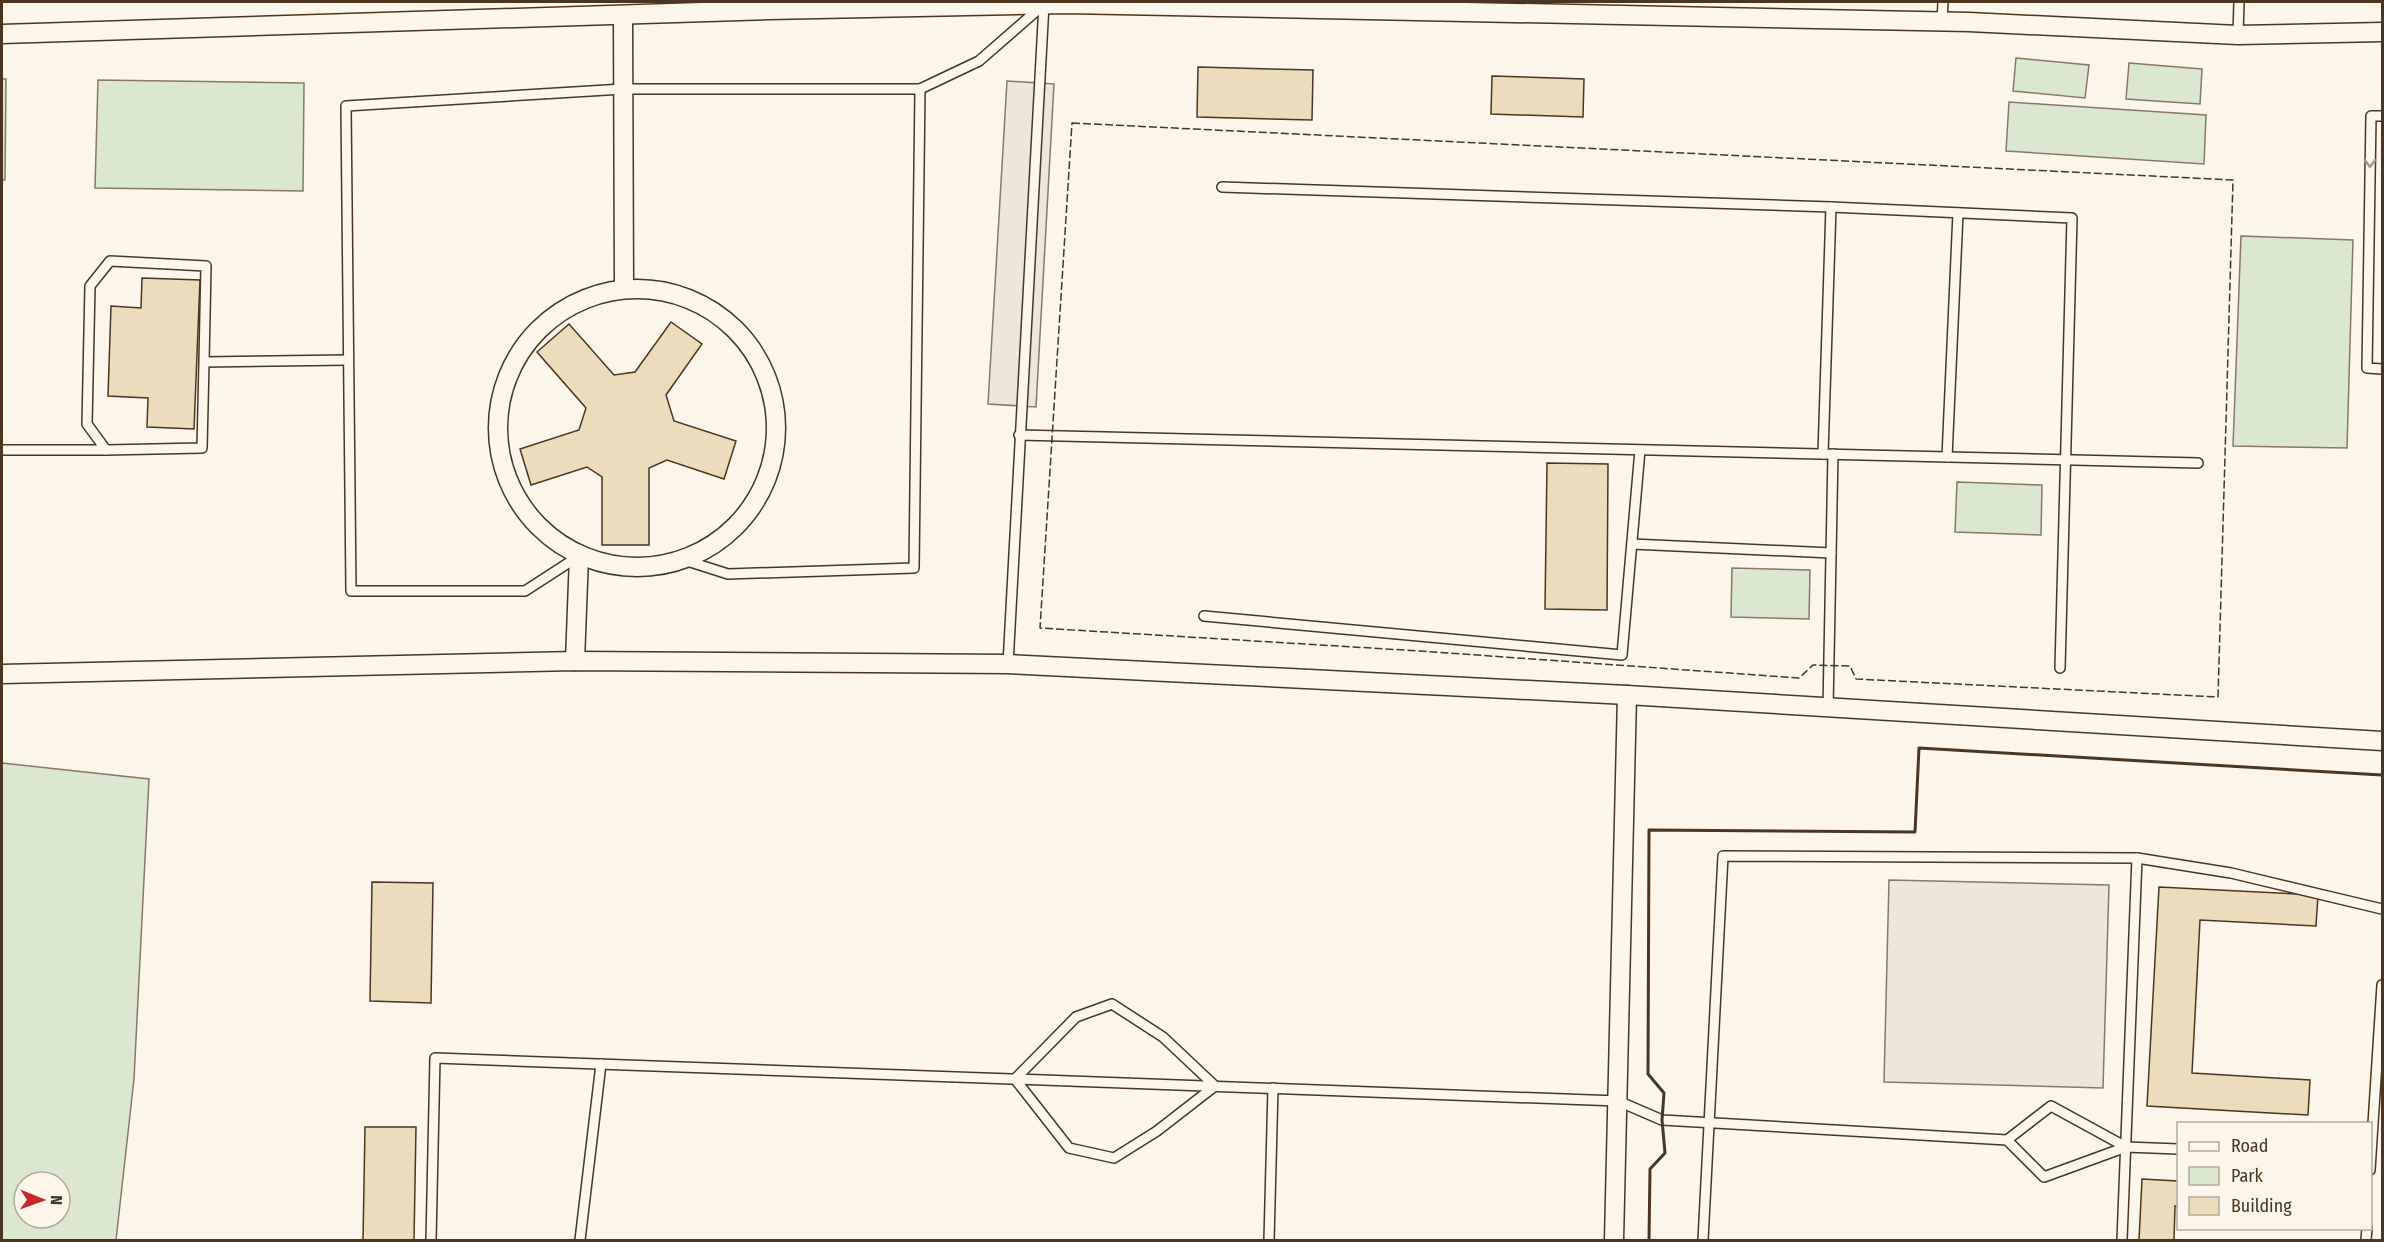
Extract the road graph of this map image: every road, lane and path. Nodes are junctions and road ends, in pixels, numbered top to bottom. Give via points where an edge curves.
1 (1943, 2) edge
2 (2239, 2) edge
3 (1067, 3) edge
4 (1044, 4) junction
5 (768, 6) edge
6 (623, 15) junction
7 (1942, 22) junction
8 (2382, 32) edge
9 (2, 34) edge
10 (2238, 35) junction
11 (623, 89) junction
12 (920, 89) junction
13 (2382, 116) edge
14 (1222, 187) dead end
15 (1831, 207) junction
16 (1958, 213) junction
17 (624, 288) junction
18 (348, 360) junction
19 (204, 362) junction
20 (2382, 369) edge
21 (1019, 435) junction
22 (2, 450) edge
23 (106, 450) junction
24 (1640, 450) junction
25 (1828, 454) junction
26 (1947, 457) junction
27 (2066, 460) junction
28 (2198, 463) dead end
29 (1632, 544) junction
30 (1831, 554) junction
31 (579, 556) junction
32 (684, 560) junction
33 (1204, 616) dead end
34 (575, 661) junction
35 (1008, 664) junction
36 (2060, 668) dead end
37 (2, 674) edge
38 (1627, 696) junction
39 (1828, 708) junction
40 (2382, 741) edge
41 (2137, 858) junction
42 (2382, 909) edge
43 (2382, 985) edge
44 (601, 1064) junction
45 (1015, 1079) junction
46 (1215, 1086) junction
47 (1273, 1088) junction
48 (1618, 1101) junction
49 (1709, 1123) junction
50 (2007, 1140) junction
51 (2372, 1143) edge
52 (2126, 1147) junction
53 (2177, 1149) edge
54 (431, 1240) edge
55 (580, 1240) edge
56 (1269, 1240) edge
57 (1614, 1240) edge
58 (1703, 1240) edge
59 (2122, 1240) edge

1 - 7 lane
2 - 10 lane
3 - 4 street
3 - 7 street
4 - 5 street
4 - 12 lane via 979,61
4 - 21 lane
5 - 6 street
6 - 9 street
6 - 11 street
7 - 10 street
8 - 10 street
11 - 12 lane
11 - 17 street
11 - 18 lane via 346,106
12 - 32 lane via 914,568 728,574
13 -> 20 lane via 2371,116 2367,368
14 - 15 lane
15 - 16 lane
15 - 25 lane
16 - 26 lane
16 - 27 lane via 2072,218
17 - 31 street via 571,304 548,321 528,340 512,364 502,391 498,447 517,500 555,542
17 - 32 street via 658,290 690,299 719,315 743,338 762,366 773,398 776,431 771,464 759,495 740,523 714,545
18 - 19 lane
18 - 31 lane via 351,591 525,591
19 - 23 lane via 202,448
19 - 23 lane via 206,266 110,261 90,286 87,424
21 - 24 lane
21 - 35 lane
22 - 23 lane
24 - 25 lane
24 - 29 lane
25 - 26 lane
25 - 30 lane
26 - 27 lane
27 - 28 lane
27 - 36 lane
29 - 30 lane
29 - 33 lane via 1622,655
30 - 39 lane
31 - 32 street via 614,566 649,568
31 - 34 street
34 - 35 street
34 - 37 street
35 - 38 street
38 - 39 street
38 - 48 street
39 - 40 street
41 - 42 lane via 2231,873
41 - 49 lane via 1724,856
41 - 52 lane
43 - 51 lane
44 - 45 lane
44 - 54 lane via 435,1059
44 - 55 lane
45 - 46 lane
45 - 46 lane via 1076,1017 1112,1004 1163,1036
45 - 46 lane via 1069,1148 1114,1158
46 - 47 lane
47 - 48 lane
47 - 56 lane
48 - 49 lane via 1662,1120
48 - 57 street
49 - 50 lane
49 - 58 lane
50 - 52 lane via 2044,1178
50 - 52 lane via 2052,1106
52 - 53 lane
52 - 59 lane

